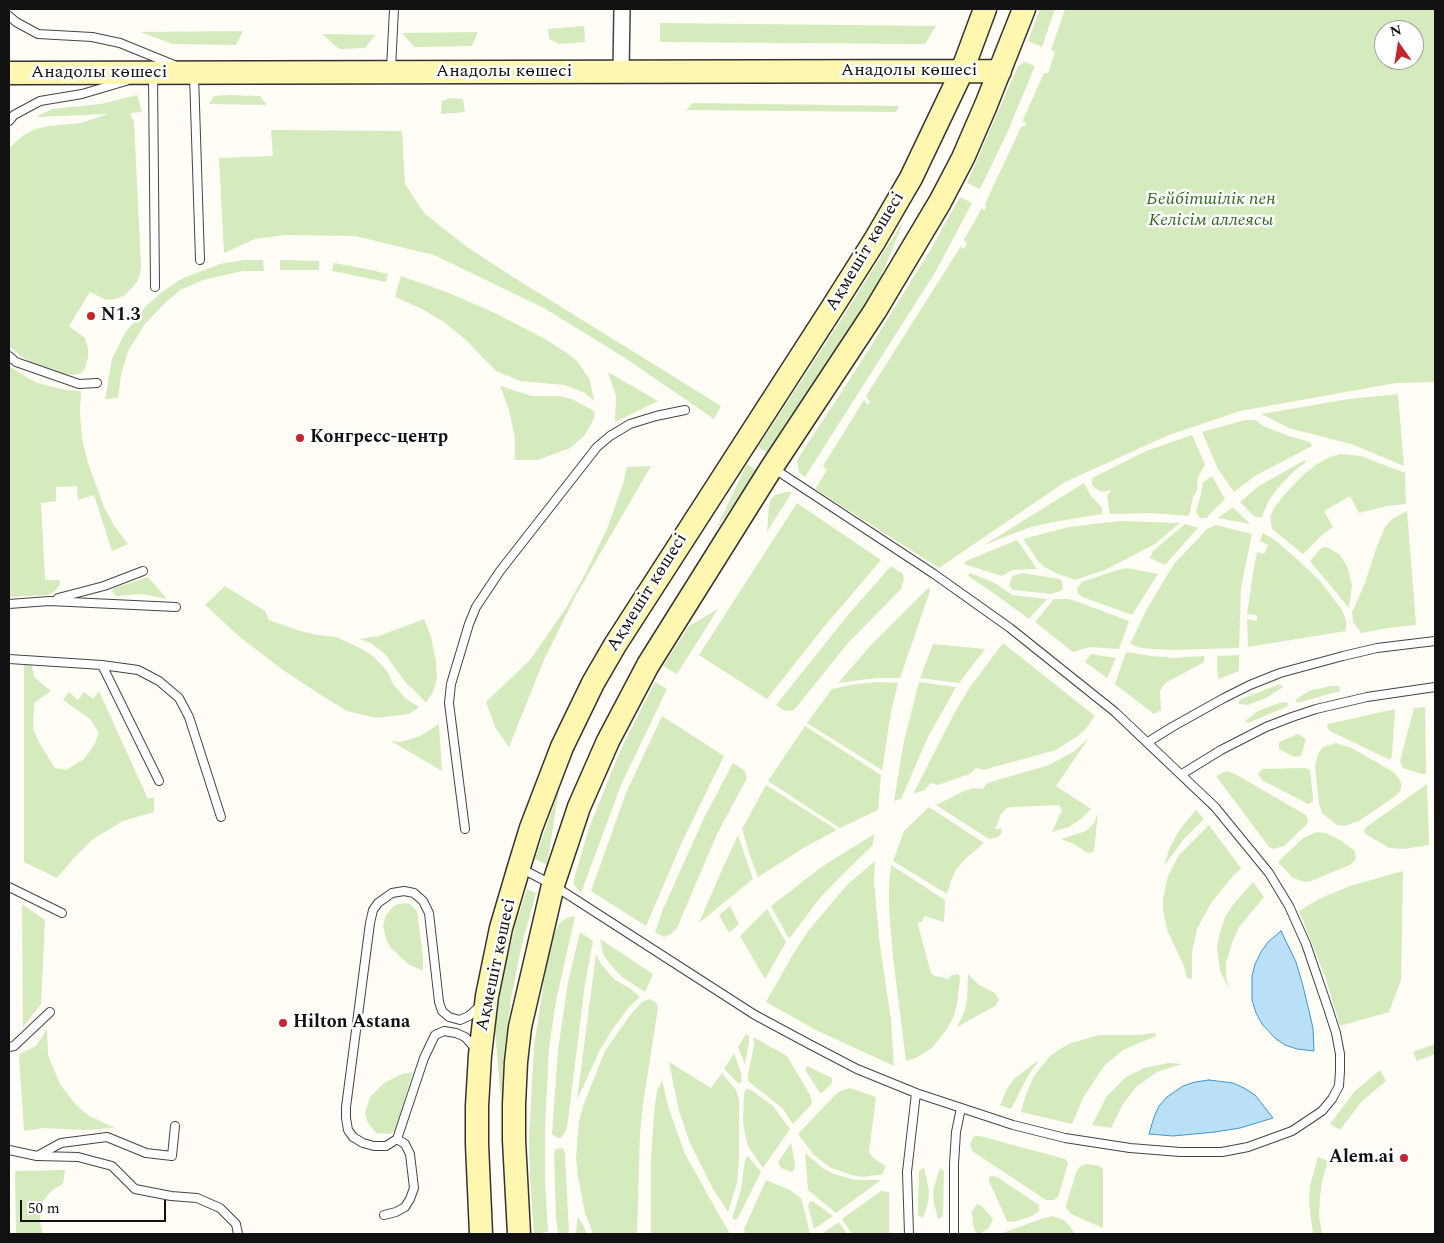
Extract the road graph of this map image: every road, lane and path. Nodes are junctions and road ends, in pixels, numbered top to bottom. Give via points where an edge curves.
1 (394, 9) edge
2 (622, 9) edge
3 (985, 9) edge
4 (1024, 9) edge
5 (9, 16) edge
6 (962, 71) junction
7 (1000, 71) junction
8 (391, 72) junction
9 (621, 72) junction
10 (9, 73) edge
11 (154, 73) junction
12 (194, 73) junction
13 (9, 121) edge
14 (200, 260) dead end
15 (155, 287) dead end
16 (9, 356) edge
17 (97, 383) dead end
18 (685, 410) dead end
19 (772, 467) junction
20 (143, 571) dead end
21 (49, 601) junction
22 (9, 604) edge
23 (176, 607) dead end
24 (1435, 641) edge
25 (9, 659) edge
26 (102, 666) junction
27 (1435, 687) edge
28 (1148, 742) junction
29 (1182, 774) junction
30 (159, 782) dead end
31 (221, 817) dead end
32 (465, 829) dead end
33 (519, 867) junction
34 (553, 884) junction
35 (9, 887) edge
36 (62, 913) dead end
37 (487, 996) junction
38 (50, 1012) dead end
39 (9, 1047) edge
40 (480, 1055) junction
41 (916, 1093) junction
42 (961, 1108) junction
43 (175, 1126) dead end
44 (397, 1139) junction
45 (9, 1150) edge
46 (37, 1156) junction
47 (384, 1215) dead end
48 (238, 1234) edge
49 (481, 1234) edge
50 (520, 1234) edge
51 (909, 1234) edge
52 (954, 1234) edge

1 - 8 lane
2 - 9 street
3 - 6 street, Ақмешіт көшесі
4 - 7 street, Ақмешіт көшесі
5 - 12 lane via 38,34 120,43
6 - 7 street, Анадолы көшесі
6 - 9 street, Анадолы көшесі
6 - 33 street, Ақмешіт көшесі via 911,178 875,240 648,591 593,683 548,781
7 - 19 street, Ақмешіт көшесі via 963,158 940,202 874,311
8 - 9 street, Анадолы көшесі
8 - 12 street, Анадолы көшесі
10 - 11 street, Анадолы көшесі
11 - 12 street, Анадолы көшесі
11 - 13 lane via 82,94 40,101
11 - 15 lane
12 - 14 lane
16 - 17 lane via 16,362 79,384
18 - 32 lane via 630,424 597,447 500,571 476,607 451,684 449,703
19 - 28 lane via 1010,628
19 - 34 street, Ақмешіт көшесі via 629,698 579,807
20 - 21 lane
21 - 22 lane
21 - 23 lane
24 - 28 lane via 1377,648 1280,674 1224,698
25 - 26 lane
26 - 30 lane
26 - 31 lane via 138,670 159,681 179,698
27 - 29 lane via 1367,696 1292,717 1237,742
28 - 29 lane
29 - 42 lane via 1242,838 1289,906 1316,970 1336,1033 1340,1072 1339,1086 1332,1099 1322,1111 1292,1131 1248,1147 1200,1153 1081,1141
33 - 34 lane
33 - 37 street, Ақмешіт көшесі via 501,928
34 - 41 lane via 755,1014 857,1069
34 - 50 street, Ақмешіт көшесі via 525,1001 516,1062 514,1140
35 - 36 lane
37 - 40 street, Ақмешіт көшесі
37 - 44 lane via 469,1016 460,1020 449,1017 439,1002 429,913 423,901 414,893 404,891 392,893 378,903 370,923 346,1118 348,1130 363,1144 386,1146
38 - 39 lane
40 - 44 lane via 465,1037 444,1031 435,1035
40 - 49 street, Ақмешіт көшесі via 477,1144
41 - 42 lane
41 - 51 lane via 907,1172
42 - 52 lane via 954,1164
43 - 46 lane via 172,1156 146,1153 107,1137 61,1143
44 - 47 lane via 410,1154 414,1188 405,1207
45 - 46 lane
46 - 48 lane via 78,1157 112,1166 135,1189 197,1198 220,1208 236,1224

